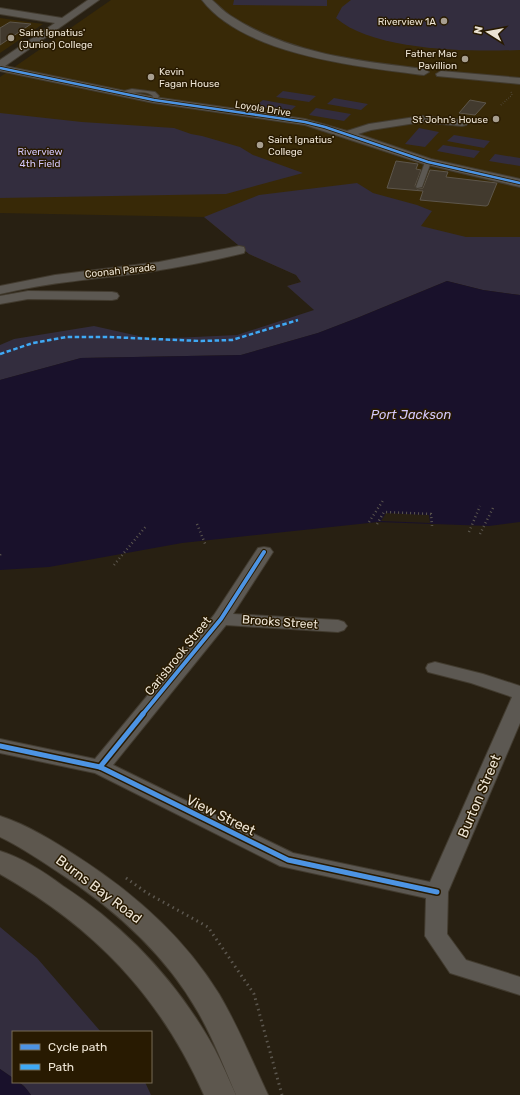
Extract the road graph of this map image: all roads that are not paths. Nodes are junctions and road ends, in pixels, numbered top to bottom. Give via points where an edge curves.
1 (94, 0) edge
2 (207, 0) edge
3 (1, 13) edge
4 (63, 21) junction
5 (0, 66) edge
6 (520, 81) edge
7 (462, 123) dead end
8 (348, 134) junction
9 (428, 162) junction
10 (520, 183) edge
11 (419, 186) dead end
12 (239, 250) dead end
13 (0, 290) edge
14 (112, 296) dead end
15 (0, 300) edge
16 (264, 552) dead end
17 (221, 619) junction
18 (338, 626) dead end
19 (436, 668) dead end
20 (520, 693) edge
21 (520, 700) edge
22 (0, 746) edge
23 (100, 767) junction
24 (0, 826) edge
25 (0, 861) edge
26 (437, 892) junction
27 (520, 986) edge
28 (220, 1095) edge
29 (252, 1095) edge

1 - 4 street
2 - 6 street via 220,13 239,25 290,47 358,63 424,72 429,76 441,74
3 - 4 street
4 - 5 street
5 - 8 street, Loyola Drive via 154,100 284,119
7 - 8 street via 422,119 369,127
8 - 9 street, Loyola Drive
9 - 10 street, Loyola Drive
9 - 11 lane
12 - 13 street, Coonah Parade via 185,262 80,274
14 - 15 street, Coonah Parade via 28,295
16 - 17 street, Carisbrook Street
17 - 18 street, Brooks Street
17 - 23 street, Carisbrook Street
19 - 20 street
21 - 26 street, Burton Street
22 - 23 street, View Street
23 - 26 street, View Street via 288,860
24 - 29 main road, Burns Bay Road via 83,873 147,925 176,955 202,993
25 - 28 main road via 49,889 83,914 127,954 165,999 194,1041
26 - 27 street via 436,936 458,967

